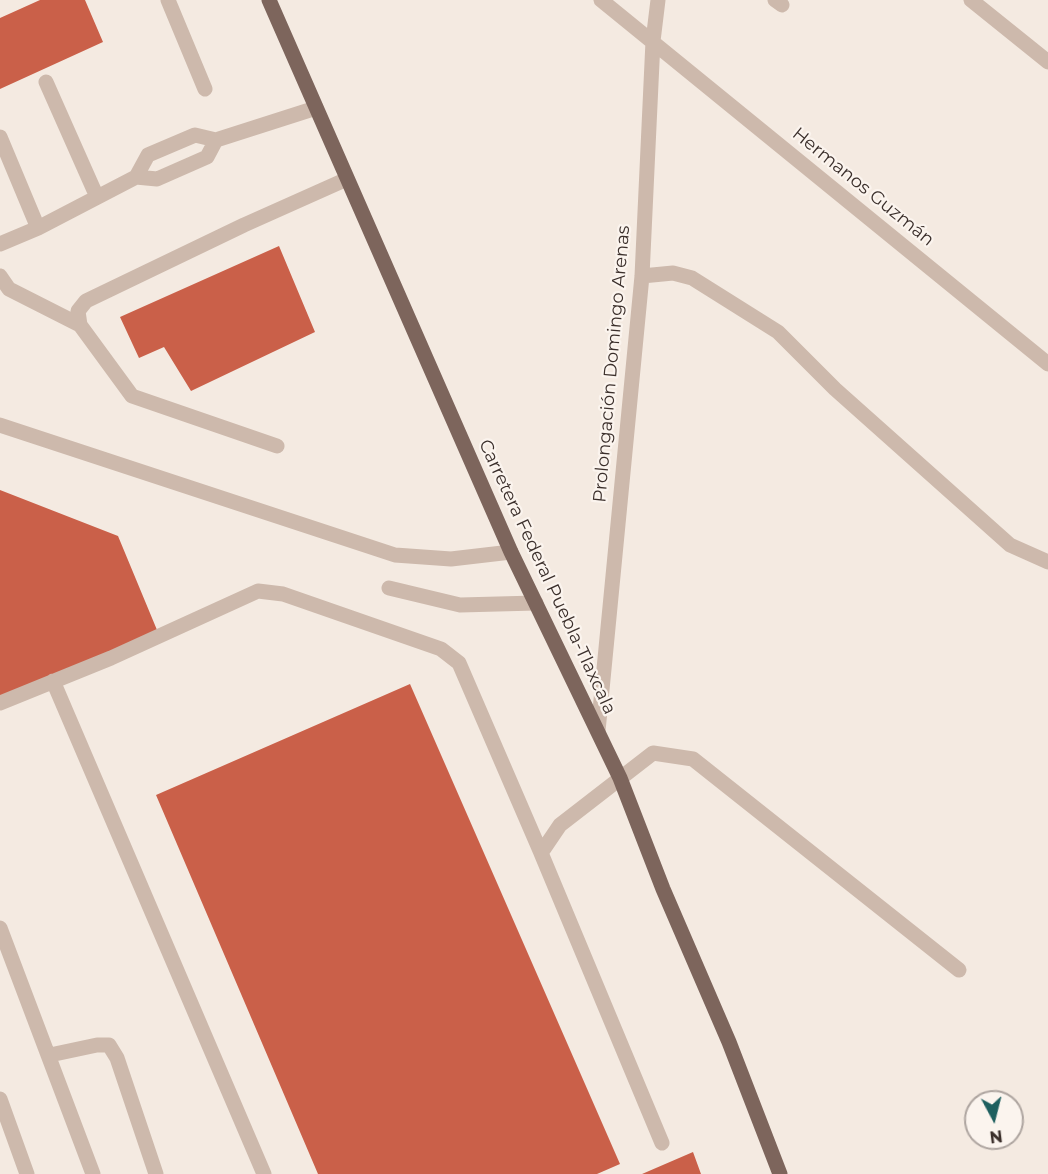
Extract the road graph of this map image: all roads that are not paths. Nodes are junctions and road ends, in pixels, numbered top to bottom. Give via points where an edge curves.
1 (168, 0) edge
2 (269, 0) edge
3 (601, 0) edge
4 (658, 0) edge
5 (971, 0) edge
6 (653, 41) junction
7 (1048, 62) edge
8 (46, 82) dead end
9 (205, 89) dead end
10 (316, 108) junction
11 (0, 137) edge
12 (216, 140) junction
13 (136, 177) junction
14 (347, 179) junction
15 (97, 197) junction
16 (38, 228) junction
17 (0, 244) edge
18 (0, 276) edge
19 (642, 276) junction
20 (80, 325) junction
21 (1048, 364) edge
22 (0, 425) edge
23 (277, 446) dead end
24 (511, 552) junction
25 (1048, 562) edge
26 (388, 588) dead end
27 (536, 603) junction
28 (53, 681) junction
29 (0, 703) edge
30 (598, 731) junction
31 (620, 778) junction
32 (541, 853) junction
33 (0, 928) edge
34 (959, 970) dead end
35 (50, 1055) junction
36 (0, 1099) edge
37 (662, 1143) dead end
38 (27, 1174) edge
39 (93, 1174) edge
40 (156, 1174) edge
41 (264, 1174) edge
42 (780, 1174) edge

1 - 9 street
2 - 10 main road, Carretera Federal Puebla-Tlaxcala
3 - 6 street, Hermanos Guzmán
4 - 6 street, Prolongación Domingo Arenas
5 - 7 street
6 - 19 street, Prolongación Domingo Arenas
6 - 21 street, Hermanos Guzmán
8 - 15 street
10 - 12 street
10 - 14 main road, Carretera Federal Puebla-Tlaxcala
11 - 16 street
12 - 13 street via 207,157 157,179
12 - 13 street via 195,135 148,155
13 - 15 street
14 - 20 street via 86,301 78,311
14 - 24 main road, Carretera Federal Puebla-Tlaxcala
15 - 16 street
16 - 17 street
18 - 20 street via 9,289
19 - 25 street via 673,273 692,278 778,332 835,389 1010,545
19 - 30 street, Prolongación Domingo Arenas
20 - 23 street via 132,396
22 - 24 street via 395,555 451,559
24 - 27 main road, Carretera Federal Puebla-Tlaxcala
26 - 27 street via 460,605
27 - 30 main road, Carretera Federal Puebla-Tlaxcala
28 - 29 street
28 - 32 street via 258,591 283,594 430,645 459,663
28 - 41 street
30 - 31 main road, Carretera Federal Puebla-Tlaxcala
31 - 32 street via 560,825
31 - 34 street via 653,753 693,759
31 - 42 main road, Carretera Federal Puebla-Tlaxcala
32 - 37 street
33 - 35 street
35 - 39 street
35 - 40 street via 109,1045 117,1058
36 - 38 street

